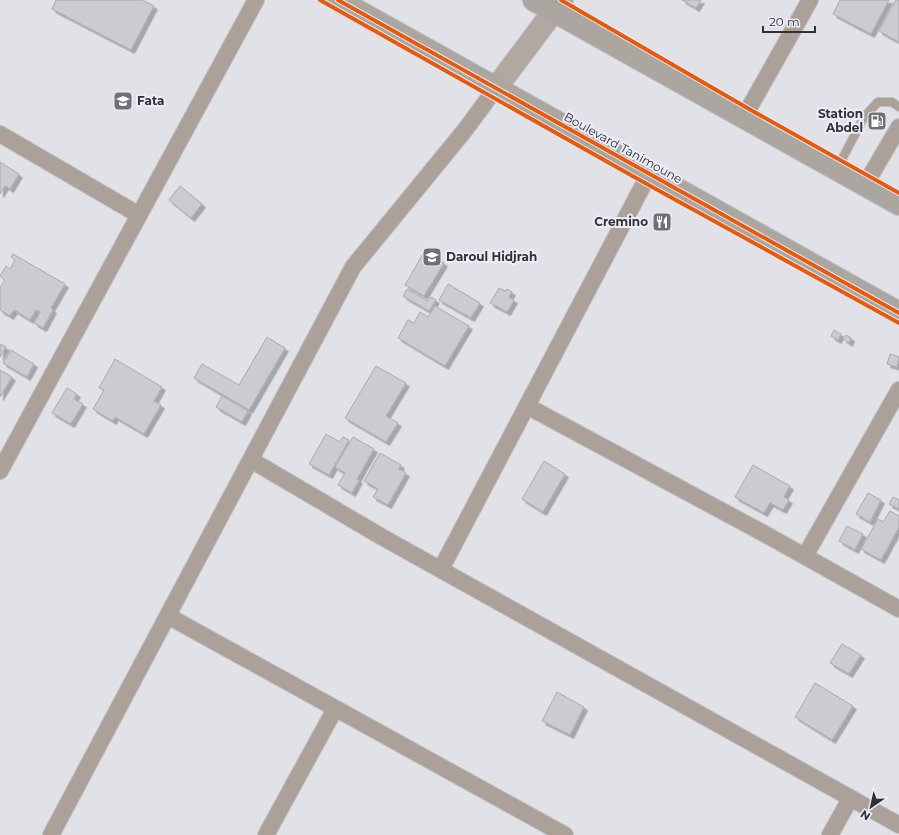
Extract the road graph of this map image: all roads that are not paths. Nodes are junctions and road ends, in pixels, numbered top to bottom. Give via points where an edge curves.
1 (256, 0) edge
2 (338, 0) edge
3 (534, 0) edge
4 (810, 0) edge
5 (558, 5) edge
6 (496, 88) junction
7 (899, 107) edge
8 (744, 118) junction
9 (899, 126) edge
10 (0, 134) edge
11 (837, 170) junction
12 (649, 174) junction
13 (864, 185) junction
14 (899, 204) edge
15 (139, 215) junction
16 (899, 313) edge
17 (899, 390) edge
18 (527, 406) junction
19 (251, 460) junction
20 (0, 471) edge
21 (805, 556) junction
22 (441, 570) junction
23 (899, 609) edge
24 (168, 616) junction
25 (335, 709) junction
26 (850, 799) junction
27 (899, 825) edge
28 (51, 835) edge
29 (266, 835) edge
30 (565, 835) edge
31 (830, 835) edge

1 - 15 street
2 - 6 main road, Boulevard Tanimoune
3 - 5 main road
4 - 8 street
5 - 6 street
5 - 8 main road
6 - 12 main road, Boulevard Tanimoune
6 - 19 street via 353,267
7 - 11 lane via 892,102 878,102 869,110
8 - 11 main road
9 - 13 street
10 - 15 street
11 - 13 main road
12 - 16 main road, Boulevard Tanimoune
12 - 18 street
13 - 14 main road
15 - 20 street
17 - 21 street
18 - 21 street
18 - 22 street
19 - 22 street
19 - 24 street
21 - 23 street
22 - 26 street
24 - 25 street
24 - 28 street
25 - 29 street
25 - 30 street
26 - 27 street
26 - 31 street

